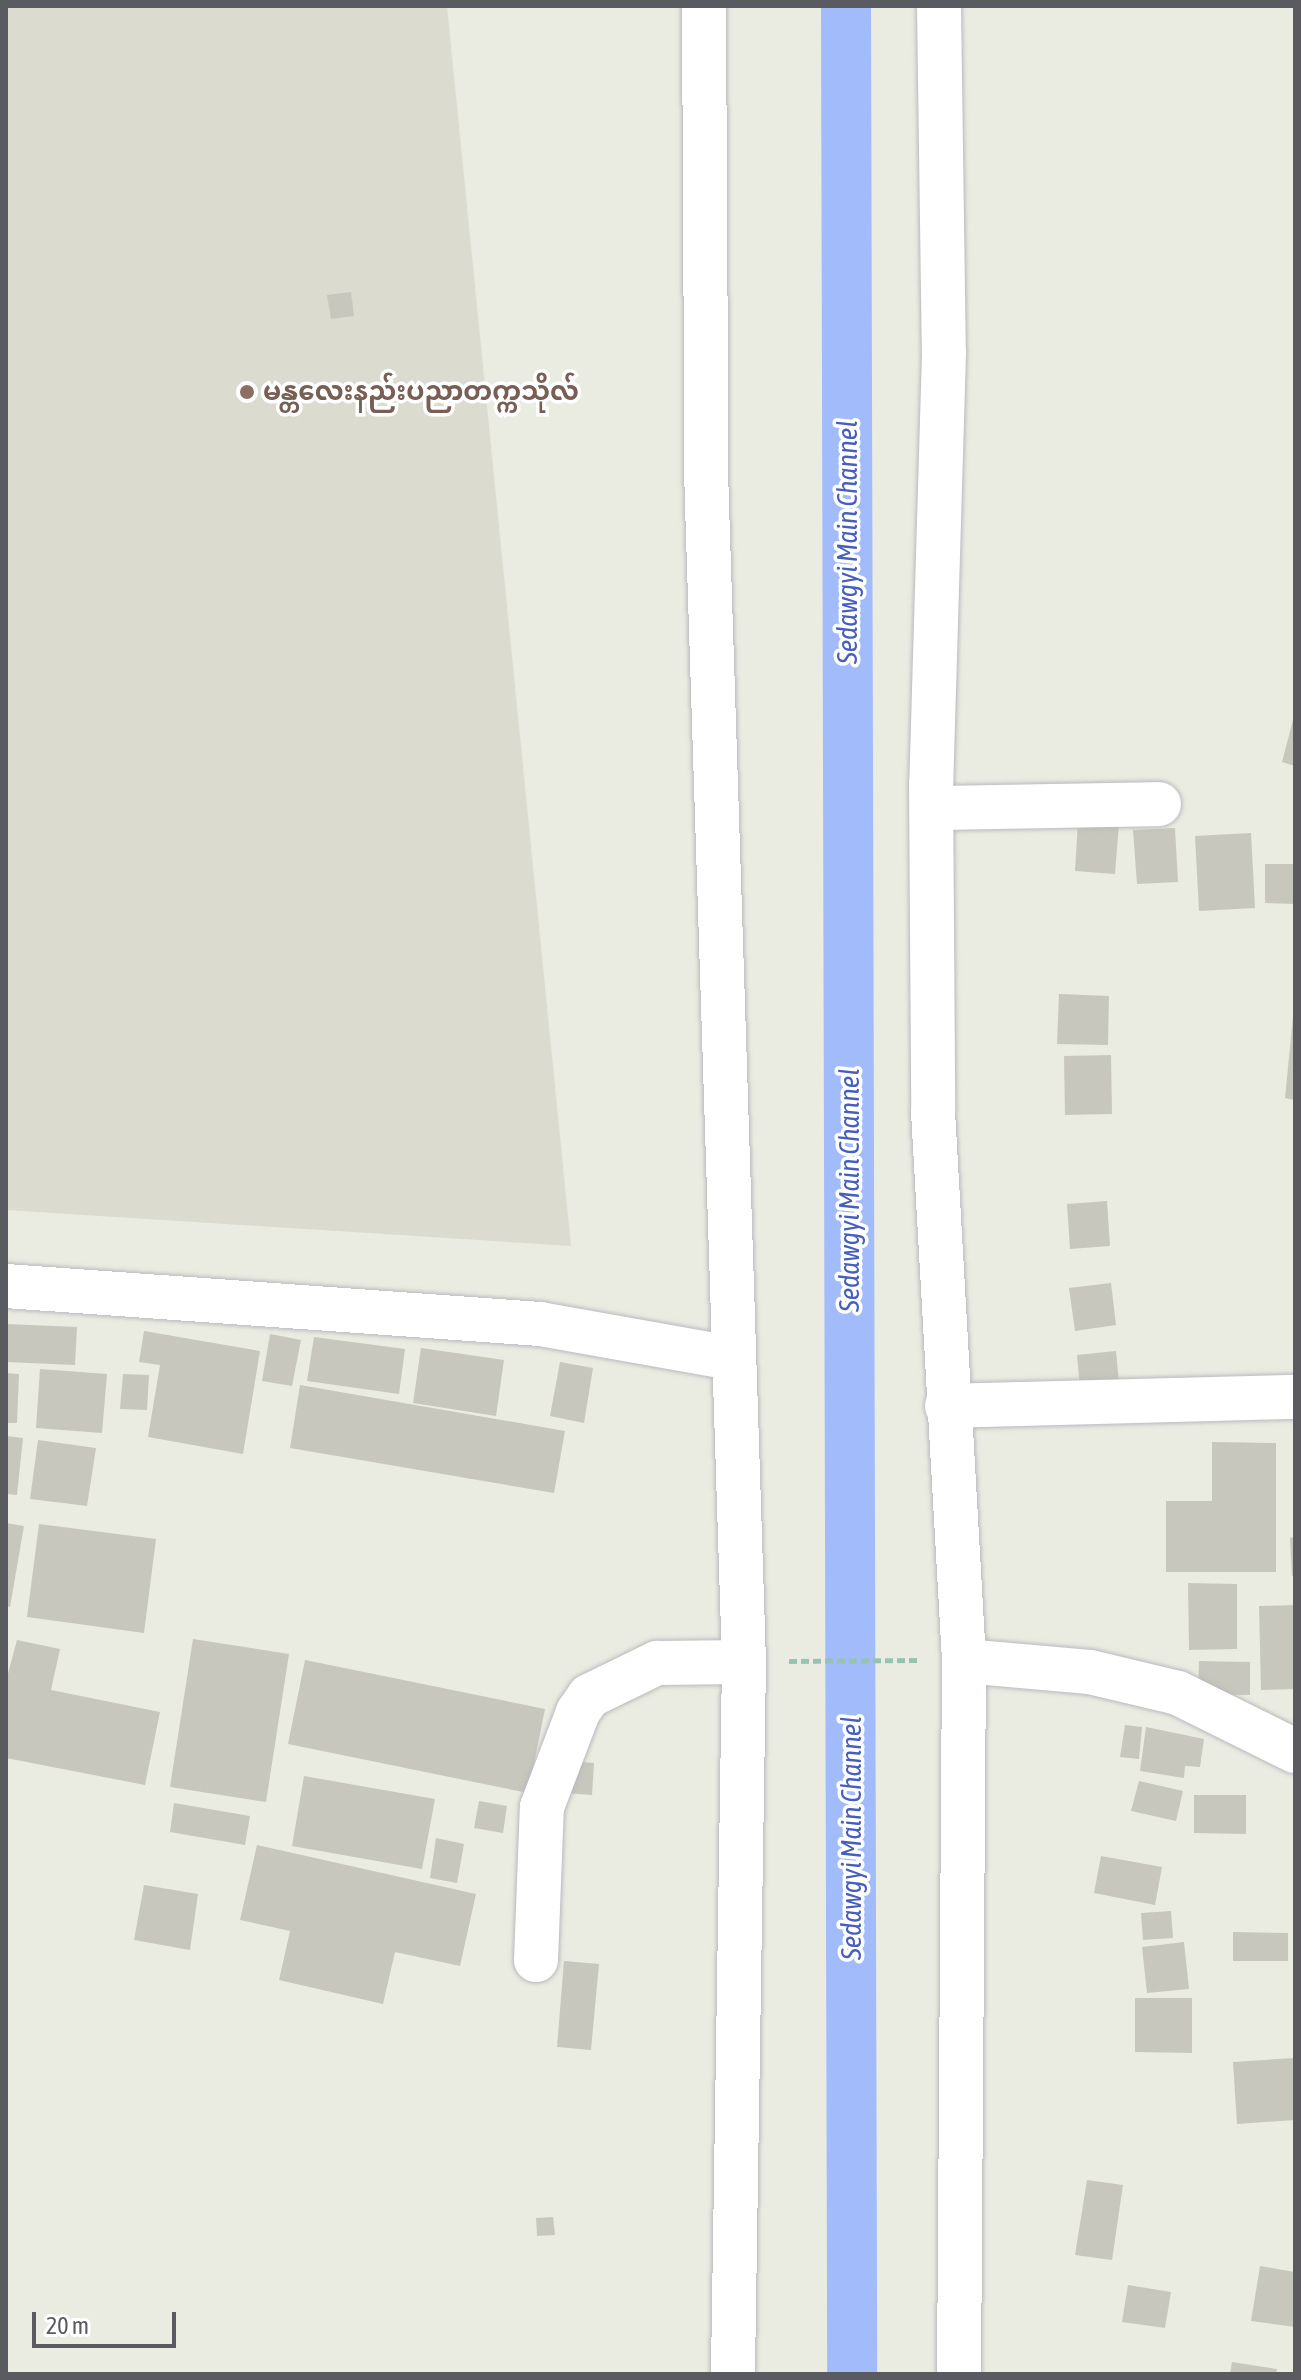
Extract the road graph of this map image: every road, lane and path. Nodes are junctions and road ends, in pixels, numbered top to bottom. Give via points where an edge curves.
1 (704, 6) edge
2 (939, 6) edge
3 (1159, 804) dead end
4 (932, 808) junction
5 (6, 1286) edge
6 (730, 1358) junction
7 (1295, 1397) edge
8 (947, 1406) junction
9 (921, 1660) dead end
10 (789, 1661) dead end
11 (964, 1661) junction
12 (744, 1662) junction
13 (1295, 1751) edge
14 (536, 1960) dead end
15 (733, 2374) edge
16 (959, 2374) edge

1 - 6 street via 707,504
2 - 4 street via 944,353
3 - 4 street
4 - 8 street via 933,1111
5 - 6 street via 540,1324
6 - 12 street
7 - 8 street
8 - 11 street
9 - 10 path
11 - 13 street via 1090,1672 1178,1693
11 - 16 street
12 - 14 street via 657,1663 583,1704 542,1807
12 - 15 street

